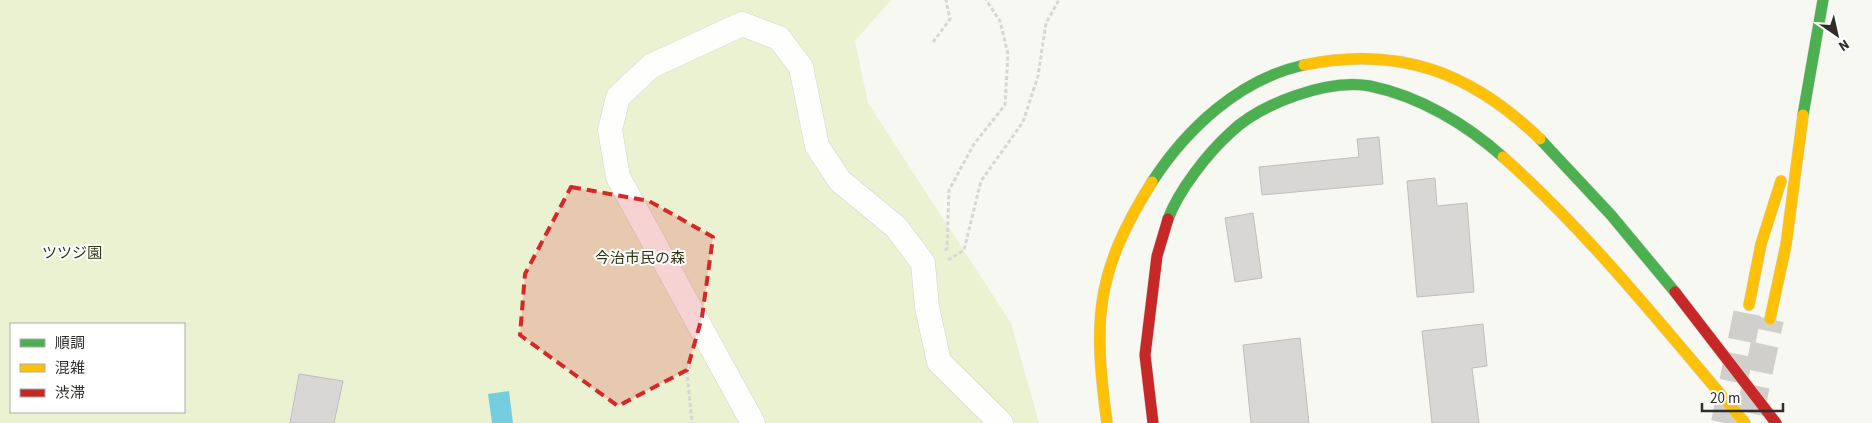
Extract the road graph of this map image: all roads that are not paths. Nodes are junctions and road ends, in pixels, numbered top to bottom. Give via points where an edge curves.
1 (1823, 0) edge
2 (1803, 113) junction
3 (1749, 305) tunnel mouth
4 (1770, 320) tunnel mouth
5 (753, 423) edge
6 (1001, 423) edge
7 (1107, 423) edge
8 (1153, 423) edge
9 (1745, 423) edge
10 (1776, 423) edge

1 - 2 main road
2 - 3 main road via 1761,244
2 - 4 main road via 1786,245
5 - 6 street via 618,177 610,130 618,98 651,66 742,24 778,38 800,68 817,146 840,181 896,227 923,269 938,362
7 - 10 main road via 1099,360 1101,295 1115,248 1138,203 1168,160 1212,112 1249,86 1285,71 1326,60 1365,58 1414,64 1445,73 1475,87 1514,115 1623,228 1685,302
8 - 9 main road via 1145,355 1157,256 1168,216 1192,176 1230,132 1265,109 1331,86 1369,86 1410,99 1452,118 1516,168 1596,250

